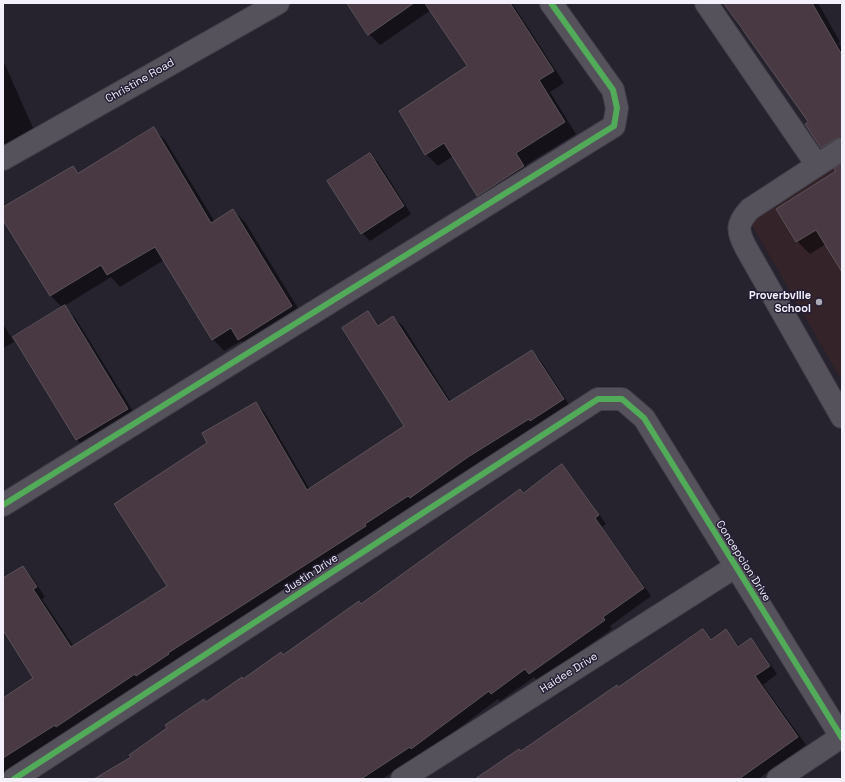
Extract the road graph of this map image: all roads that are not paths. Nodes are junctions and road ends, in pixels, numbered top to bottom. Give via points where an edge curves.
1 (278, 3) edge
2 (551, 3) edge
3 (706, 3) edge
4 (842, 149) edge
5 (3, 159) edge
6 (817, 165) junction
7 (622, 399) joint
8 (842, 417) edge
9 (3, 505) edge
10 (736, 567) junction
11 (842, 738) edge
12 (14, 779) edge
13 (402, 779) edge
14 (778, 779) edge

1 - 5 street, Christine Road
2 - 9 street via 613,90 617,108 614,126
3 - 6 street
4 - 6 street
6 - 8 street via 750,209 739,224 740,237
7 - 10 street, Concepcion Drive via 644,418
7 - 12 street, Justin Drive via 598,399
10 - 11 street, Concepcion Drive
10 - 13 street, Haidee Drive
11 - 14 street

